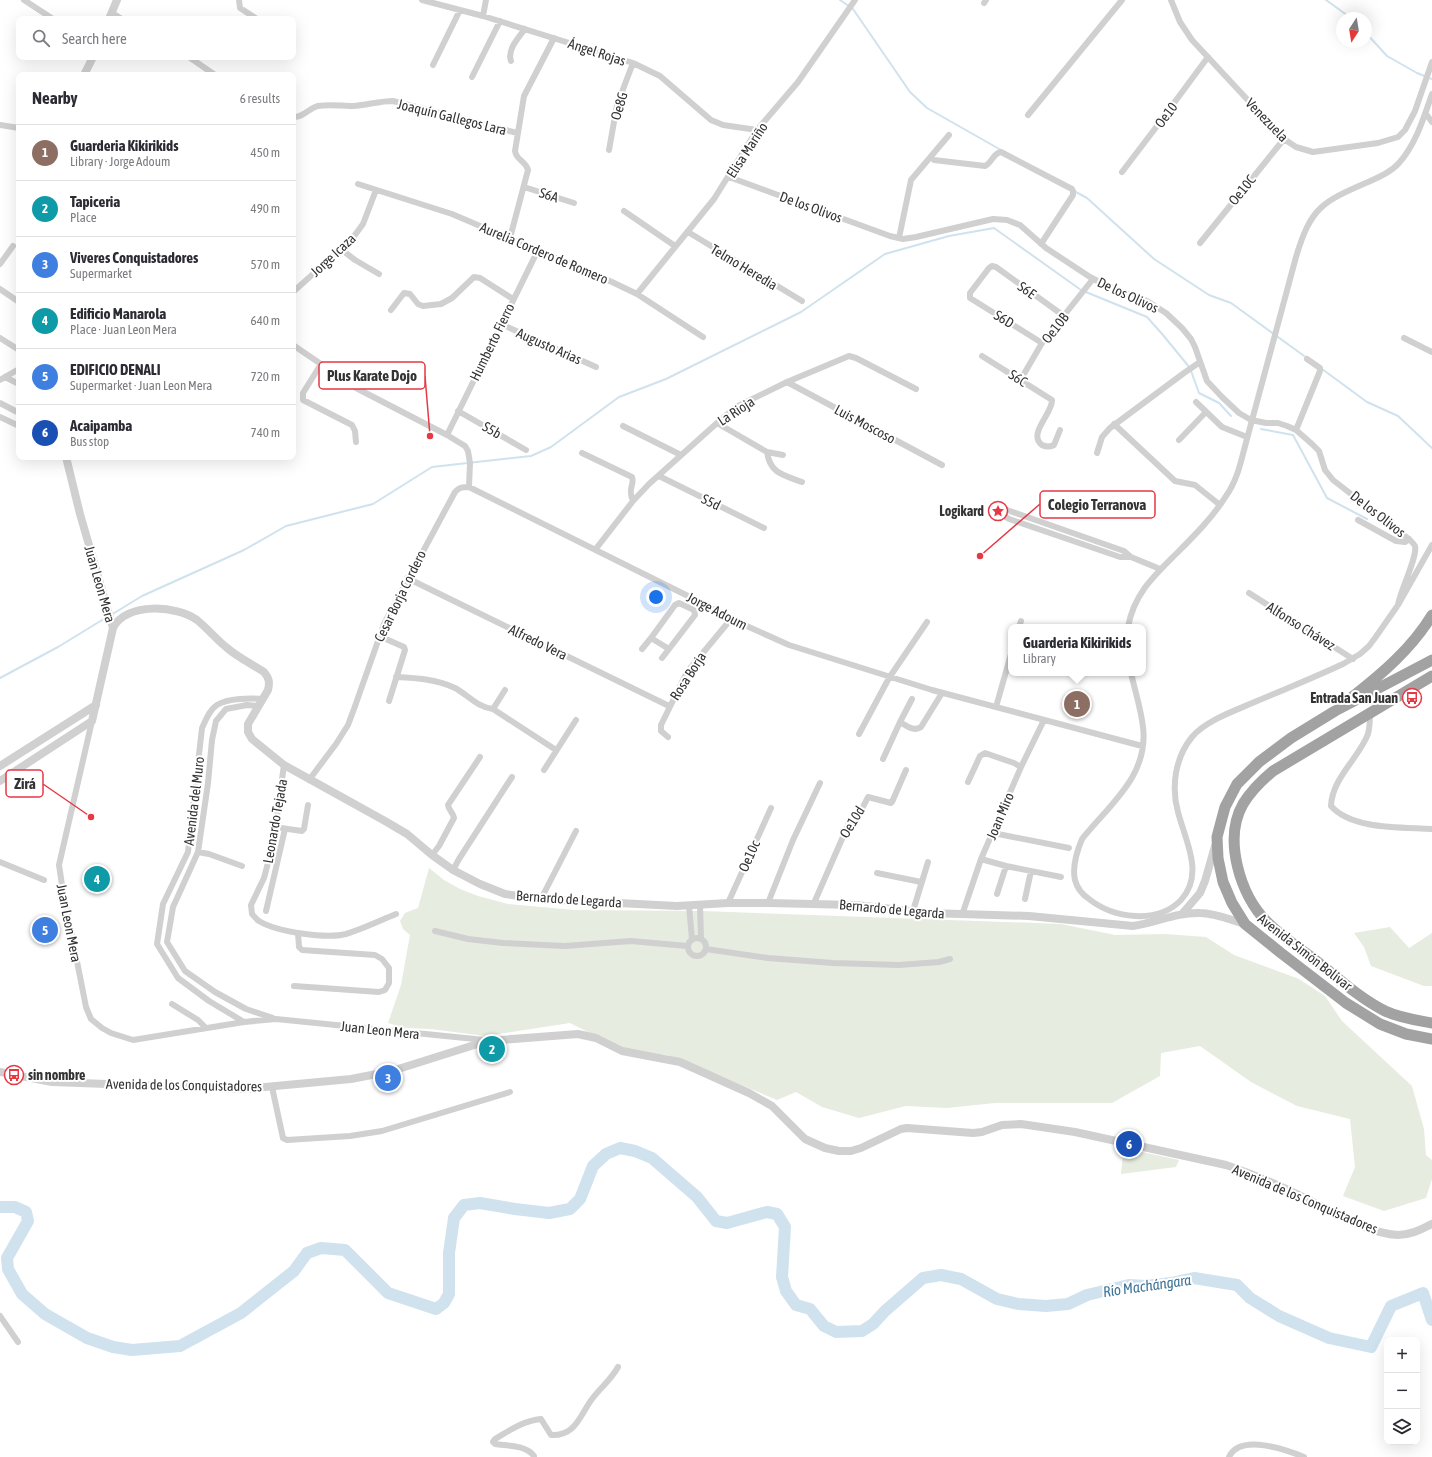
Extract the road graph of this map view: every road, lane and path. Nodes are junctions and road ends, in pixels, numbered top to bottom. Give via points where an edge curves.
1 (24, 0) edge
2 (117, 0) edge
3 (239, 0) edge
4 (422, 0) edge
5 (486, 0) edge
6 (1122, 0) edge
7 (1171, 0) edge
8 (854, 1) edge
9 (460, 10) junction
10 (48, 16) edge
11 (111, 16) edge
12 (252, 16) edge
13 (483, 16) junction
14 (500, 21) junction
15 (525, 29) junction
16 (554, 38) junction
17 (1208, 57) junction
18 (92, 60) edge
19 (193, 60) edge
20 (511, 61) dead end
21 (1432, 62) edge
22 (633, 63) junction
23 (433, 65) dead end
24 (86, 72) edge
25 (211, 72) edge
26 (472, 77) dead end
27 (1432, 94) edge
28 (1426, 114) junction
29 (1028, 115) dead end
30 (296, 117) edge
31 (1432, 122) edge
32 (0, 124) edge
33 (16, 127) edge
34 (757, 130) junction
35 (517, 133) junction
36 (949, 135) dead end
37 (1284, 139) junction
38 (609, 150) dead end
39 (934, 160) dead end
40 (1122, 172) dead end
41 (729, 177) junction
42 (358, 184) dead end
43 (524, 187) junction
44 (376, 190) junction
45 (574, 203) dead end
46 (624, 211) dead end
47 (688, 232) junction
48 (510, 238) junction
49 (899, 238) junction
50 (1200, 243) dead end
51 (1041, 244) junction
52 (13, 246) dead end
53 (675, 246) junction
54 (342, 250) junction
55 (538, 250) junction
56 (0, 264) edge
57 (990, 267) joint
58 (379, 274) dead end
59 (1092, 278) junction
60 (0, 289) edge
61 (296, 289) edge
62 (637, 294) junction
63 (514, 299) junction
64 (16, 300) edge
65 (802, 301) dead end
66 (390, 310) dead end
67 (1062, 315) junction
68 (501, 324) junction
69 (703, 337) dead end
70 (0, 338) edge
71 (1404, 338) dead end
72 (1041, 342) junction
73 (296, 347) edge
74 (16, 348) edge
75 (1432, 352) edge
76 (982, 356) dead end
77 (1307, 359) dead end
78 (321, 364) junction
79 (1197, 364) junction
80 (596, 367) dead end
81 (16, 371) edge
82 (3, 378) edge
83 (1019, 379) junction
84 (787, 382) junction
85 (16, 383) edge
86 (916, 389) dead end
87 (1196, 402) dead end
88 (0, 403) edge
89 (16, 411) edge
90 (458, 411) junction
91 (1206, 412) junction
92 (0, 417) edge
93 (1251, 420) junction
94 (717, 423) junction
95 (1114, 424) junction
96 (16, 425) edge
97 (623, 426) dead end
98 (1060, 430) dead end
99 (1296, 430) junction
100 (447, 435) junction
101 (1247, 437) junction
102 (1179, 440) dead end
103 (356, 442) dead end
104 (526, 450) dead end
105 (767, 452) junction
106 (582, 453) dead end
107 (1097, 453) dead end
108 (681, 455) junction
109 (783, 455) dead end
110 (67, 460) edge
111 (942, 465) dead end
112 (659, 476) junction
113 (802, 482) dead end
114 (469, 485) junction
115 (633, 501) junction
116 (1220, 505) junction
117 (1358, 520) dead end
118 (764, 528) dead end
119 (1069, 532) junction
120 (1067, 539) junction
121 (1409, 539) junction
122 (1432, 545) edge
123 (595, 550) junction
124 (1130, 557) junction
125 (1160, 569) junction
126 (407, 578) junction
127 (1248, 593) dead end
128 (690, 597) junction
129 (684, 605) junction
130 (1398, 605) junction
131 (1432, 615) edge
132 (731, 619) junction
133 (927, 622) dead end
134 (1129, 624) edge
135 (113, 628) junction
136 (379, 636) junction
137 (651, 638) junction
138 (642, 649) dead end
139 (669, 649) junction
140 (662, 658) dead end
141 (1353, 659) junction
142 (1432, 660) edge
143 (1008, 665) edge
144 (1132, 676) edge
145 (1432, 676) edge
146 (396, 677) junction
147 (889, 678) junction
148 (505, 690) dead end
149 (942, 693) junction
150 (912, 699) dead end
151 (389, 701) dead end
152 (261, 703) junction
153 (96, 705) junction
154 (669, 706) junction
155 (996, 707) junction
156 (492, 709) junction
157 (1335, 711) junction
158 (1370, 712) junction
159 (576, 720) dead end
160 (1044, 720) junction
161 (92, 721) junction
162 (900, 722) junction
163 (859, 734) dead end
164 (668, 737) dead end
165 (1142, 746) junction
166 (556, 750) junction
167 (480, 757) dead end
168 (883, 759) dead end
169 (284, 765) junction
170 (0, 766) edge
171 (1021, 767) junction
172 (544, 770) dead end
173 (906, 770) dead end
174 (512, 777) dead end
175 (309, 780) junction
176 (0, 781) edge
177 (968, 782) dead end
178 (820, 783) dead end
179 (308, 805) dead end
180 (770, 808) dead end
181 (276, 827) junction
182 (285, 828) junction
183 (1432, 829) edge
184 (576, 831) dead end
185 (993, 833) junction
186 (1217, 837) junction
187 (1070, 848) dead end
188 (198, 852) junction
189 (432, 855) junction
190 (981, 859) junction
191 (0, 862) edge
192 (928, 862) dead end
193 (242, 866) dead end
194 (1006, 866) junction
195 (453, 870) junction
196 (1031, 871) junction
197 (877, 873) dead end
198 (1061, 877) dead end
199 (44, 880) dead end
200 (921, 882) junction
201 (997, 894) dead end
202 (541, 899) junction
203 (1025, 899) dead end
204 (728, 903) junction
205 (768, 903) junction
206 (814, 903) junction
207 (700, 905) junction
208 (689, 906) junction
209 (266, 911) dead end
210 (913, 911) junction
211 (396, 914) dead end
212 (1182, 914) junction
213 (962, 915) junction
214 (1165, 915) junction
215 (1245, 924) junction
216 (435, 931) dead end
217 (298, 933) junction
218 (701, 938) junction
219 (692, 939) junction
220 (688, 946) junction
221 (706, 949) junction
222 (950, 959) dead end
223 (294, 986) dead end
224 (172, 1004) dead end
225 (276, 1019) junction
226 (244, 1022) junction
227 (1432, 1023) edge
228 (206, 1028) junction
229 (1432, 1039) edge
230 (487, 1041) junction
231 (0, 1072) edge
232 (272, 1087) junction
233 (510, 1092) dead end
234 (1432, 1224) edge
235 (0, 1316) edge
236 (18, 1342) dead end
237 (618, 1367) dead end
238 (534, 1457) edge
239 (1229, 1457) edge
240 (1304, 1457) edge

1 - 10 street
2 - 11 street
3 - 12 street via 240,8
4 - 9 street, Ángel Rojas
5 - 13 street
6 - 29 street
7 - 17 street, Venezuela via 1186,32
8 - 34 street, Elisa Mariño via 798,82
9 - 13 street, Ángel Rojas
9 - 23 street
13 - 14 street, Ángel Rojas
14 - 15 street, Ángel Rojas
14 - 26 street
15 - 16 street, Ángel Rojas
15 - 20 street via 511,50
16 - 22 street, Ángel Rojas
16 - 35 street via 524,96
17 - 37 street, Venezuela
17 - 40 street, Oe10
18 - 24 street
19 - 25 street
21 - 37 street, Venezuela via 1415,111 1405,130 1398,137 1378,143 1312,152 1296,147
22 - 34 street, Ángel Rojas via 660,76 711,120 723,125
22 - 38 street, Oe8G via 616,110
27 - 28 street
28 - 31 street
28 - 93 street via 1415,139 1399,163 1325,203 1310,221 1296,257
30 - 35 street, Joaquín Gallegos Lara via 320,106 353,106 385,101
32 - 33 street
34 - 41 street, Elisa Mariño
35 - 43 street via 515,154 526,164 528,170
36 - 49 street via 911,180
37 - 50 street, Oe10C
39 - 51 street via 985,166 1001,152 1072,189 1073,195
41 - 47 street, Elisa Mariño
41 - 49 street, De los Olivos
42 - 44 street, Aurelia Cordero de Romero
43 - 45 street, S6A
43 - 48 street
44 - 48 street, Aurelia Cordero de Romero via 441,210
44 - 54 street, Jorge Icaza via 363,224
46 - 53 street
47 - 53 street, Elisa Mariño
47 - 65 street, Telmo Heredia
48 - 55 street, Aurelia Cordero de Romero
49 - 51 street, De los Olivos via 916,238 1000,218 1020,225
51 - 59 street, De los Olivos
52 - 56 street
53 - 62 street, Elisa Mariño
54 - 58 street
54 - 61 street, Jorge Icaza
55 - 62 street, Aurelia Cordero de Romero
55 - 63 street, Humberto Fierro
57 - 67 street, S6E via 996,267
57 - 72 street, S6D via 970,293 972,300
59 - 67 street, Oe10B
59 - 79 street, De los Olivos via 1162,310 1191,339 1195,347
60 - 64 street
62 - 69 street, Aurelia Cordero de Romero
63 - 66 street via 480,278 474,277 448,302 423,306 406,292
63 - 68 street, Humberto Fierro
67 - 72 street, Oe10B
68 - 80 street, Augusto Arias
68 - 90 street, Humberto Fierro
70 - 74 street
71 - 75 street
72 - 83 street, Oe10B
73 - 78 street
76 - 83 street, S6C
77 - 99 street via 1320,368 1320,371
78 - 100 street via 370,395
78 - 103 street via 303,393 303,400 352,425
79 - 93 street, De los Olivos via 1212,387 1239,413
79 - 95 street
81 - 82 street
82 - 85 street
83 - 98 street, S6C via 1052,402 1038,430 1038,441 1042,445 1052,446
84 - 86 street, La Rioja via 852,356
84 - 94 street, La Rioja via 736,407
84 - 111 street, Luis Moscoso
87 - 91 street
88 - 89 street
90 - 100 street, Humberto Fierro
90 - 104 street, S5b
91 - 101 street via 1222,427
91 - 102 street
92 - 96 street
93 - 99 street, De los Olivos
93 - 101 street
94 - 105 street
94 - 108 street, La Rioja
95 - 107 street via 1102,437
95 - 116 street via 1176,481 1194,485
97 - 108 street
99 - 121 street, De los Olivos via 1318,451 1333,480
100 - 114 street via 465,446 468,451
101 - 116 street via 1234,481
105 - 109 street
105 - 113 street via 771,467
106 - 115 street via 632,477 630,493
108 - 112 street, La Rioja
110 - 135 street, Juan Leon Mera
112 - 115 street, La Rioja
112 - 118 street, S5d
114 - 123 street, Jorge Adoum
114 - 126 street, Cesar Borja Cordero via 455,492
115 - 123 street, La Rioja
116 - 125 street via 1189,541
117 - 121 street via 1396,541 1405,542
119 - 120 street
119 - 120 street via 1007,510 994,509 1009,519
119 - 124 street via 1124,551
120 - 124 street via 1120,557
121 - 130 street, De los Olivos via 1415,546 1415,555 1400,592
122 - 130 street
123 - 128 street, Jorge Adoum
124 - 125 street
125 - 134 street via 1138,598
126 - 136 street, Cesar Borja Cordero
126 - 154 street, Alfredo Vera
127 - 141 street, Alfonso Chávez
128 - 129 street
128 - 132 street, Jorge Adoum
129 - 137 street via 675,605
129 - 139 street via 695,612 695,616
130 - 141 street via 1369,646
131 - 157 highway via 1403,653
132 - 147 street, Jorge Adoum via 789,645
132 - 154 street, Rosa Borja via 687,672
133 - 147 street
135 - 152 street, Bernardo de Legarda via 121,618 145,608 188,615 227,648 264,672 269,683
135 - 153 street, Juan Leon Mera
136 - 146 street via 404,647
136 - 175 street, Cesar Borja Cordero via 348,725
137 - 138 street
137 - 139 street
139 - 140 street
141 - 214 street via 1221,717 1192,737 1177,766 1175,790 1178,813 1191,857 1192,876 1186,895
142 - 157 highway, Avenida Simón Bolívar
143 - 155 street
144 - 165 street via 1143,726
145 - 158 highway, Avenida Simón Bolívar
146 - 151 street
146 - 156 street via 425,679 455,688 484,708
147 - 149 street, Jorge Adoum
147 - 163 street
148 - 156 street
149 - 155 street, Jorge Adoum
149 - 162 street via 919,729 913,729
150 - 162 street
152 - 169 street, Bernardo de Legarda via 248,724 249,736
152 - 188 street via 226,710 216,722
152 - 226 street, Avenida del Muro via 244,698 217,705 202,728 188,852 163,904 157,944 178,978
153 - 161 street, Juan Leon Mera
153 - 170 street
154 - 164 street, Rosa Borja via 660,725 661,731
155 - 160 street, Jorge Adoum
156 - 166 street
157 - 186 highway, Avenida Simón Bolívar via 1291,738 1259,762 1237,784 1225,807
158 - 183 street via 1367,737 1338,784 1331,799 1331,806 1352,818 1379,827
158 - 227 highway, Avenida Simón Bolívar via 1273,771 1258,783 1242,806 1237,822 1235,838 1239,875 1254,907 1288,940 1386,1011
159 - 166 street
160 - 165 street, Jorge Adoum
160 - 171 street, Joan Miro
161 - 176 street
161 - 228 street, Juan Leon Mera via 59,865 86,1007 91,1019 102,1028 133,1040
162 - 168 street
165 - 214 street via 1137,768 1128,786 1082,839 1076,857 1075,880 1079,889 1094,904 1113,913 1135,916
166 - 172 street
167 - 189 street via 448,805 454,818
169 - 175 street, Bernardo de Legarda
169 - 181 street, Leonardo Tejada
171 - 177 street via 985,754 980,756
171 - 185 street, Joan Miro
173 - 206 street, Oe10d via 891,803 868,797 859,815 849,823
174 - 195 street
175 - 189 street, Bernardo de Legarda via 385,820
178 - 205 street via 793,840
179 - 182 street via 302,831
180 - 204 street, Oe10c
181 - 182 street
181 - 217 street, Leonardo Tejada via 264,878 251,905 252,914 258,921
182 - 209 street
184 - 202 street
185 - 187 street
185 - 190 street, Joan Miro
186 - 212 street via 1200,893
186 - 215 highway, Avenida Simón Bolívar via 1223,882
188 - 193 street
188 - 225 street via 172,907 167,942 185,971 203,984 246,1009
189 - 195 street, Bernardo de Legarda
190 - 194 street
190 - 213 street, Joan Miro
191 - 199 street
192 - 200 street
194 - 196 street
194 - 201 street
195 - 202 street, Bernardo de Legarda via 505,894
196 - 198 street
196 - 203 street
197 - 200 street
200 - 210 street
202 - 208 street, Bernardo de Legarda
204 - 205 street, Bernardo de Legarda
204 - 207 street, Bernardo de Legarda
205 - 206 street, Bernardo de Legarda
206 - 210 street, Bernardo de Legarda
207 - 208 street, Bernardo de Legarda
207 - 218 street
208 - 219 street
210 - 213 street, Bernardo de Legarda
211 - 217 street, Leonardo Tejada via 345,934 329,936
212 - 214 street, Bernardo de Legarda
212 - 215 street, Bernardo de Legarda via 1213,914
213 - 214 street, Bernardo de Legarda via 1029,916 1133,926
215 - 229 highway, Avenida Simón Bolívar via 1346,1003 1380,1024 1406,1034
216 - 220 street via 468,939 503,943 565,946 631,941
217 - 223 street via 299,947 302,950 375,956 389,968 389,983 385,990 380,992
218 - 219 street
218 - 221 street via 705,941
219 - 220 street
220 - 221 street via 693,956 699,956
221 - 222 street via 768,958 833,963 899,965
224 - 228 street
225 - 226 street, Juan Leon Mera
225 - 230 street, Juan Leon Mera
226 - 228 street, Juan Leon Mera
230 - 232 street, Avenida de los Conquistadores via 392,1071 351,1079
230 - 234 street, Avenida de los Conquistadores via 578,1034 596,1038 622,1051 680,1062 749,1093 772,1106 805,1139 839,1151 861,1148 907,1128 973,1133 1002,1125 1021,1124 1075,1132 1226,1165 1289,1190 1360,1225 1386,1234 1409,1234
231 - 232 street, Avenida de los Conquistadores via 52,1082 244,1089
232 - 233 street via 283,1138 287,1140 382,1131
235 - 236 street
237 - 238 street via 591,1400 578,1422 569,1430 551,1435 541,1419 532,1420 517,1426 493,1442 527,1448
239 - 240 street via 1236,1449 1254,1445 1289,1450

